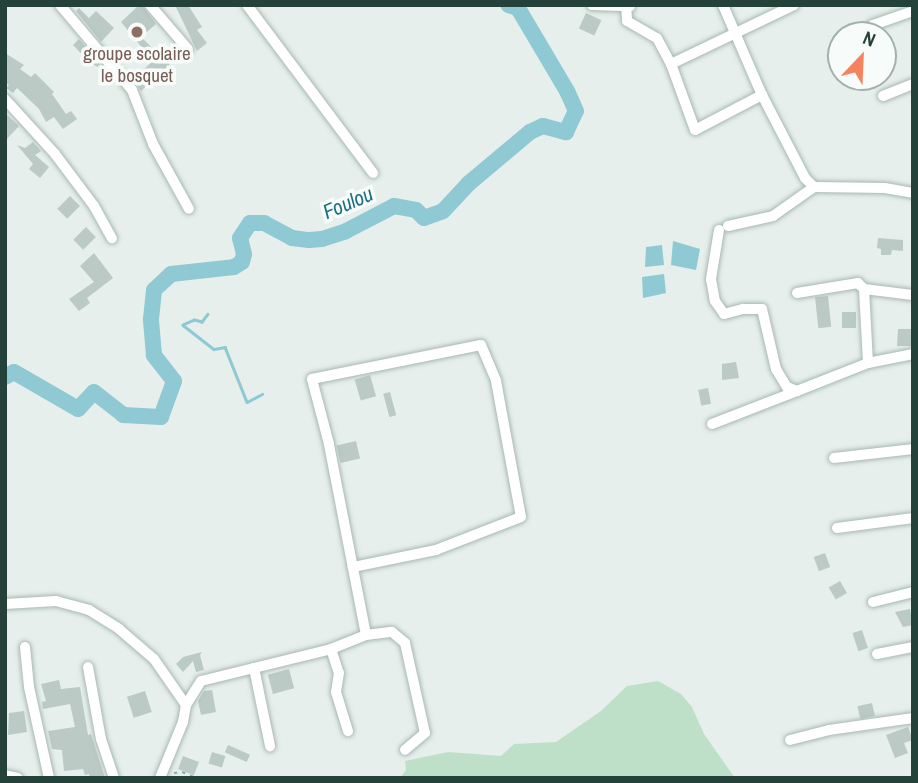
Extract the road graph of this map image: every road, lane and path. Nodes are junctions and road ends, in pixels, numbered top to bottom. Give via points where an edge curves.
1 (60, 5) edge
2 (150, 5) edge
3 (247, 5) edge
4 (592, 5) edge
5 (723, 5) edge
6 (794, 5) edge
7 (627, 6) edge
8 (913, 11) edge
9 (884, 21) edge
10 (734, 34) junction
11 (188, 49) dead end
12 (671, 64) junction
13 (913, 84) edge
14 (762, 95) junction
15 (883, 96) dead end
16 (5, 99) edge
17 (373, 173) dead end
18 (814, 187) junction
19 (913, 193) edge
20 (188, 209) dead end
21 (112, 238) dead end
22 (864, 289) junction
23 (797, 293) dead end
24 (913, 295) edge
25 (913, 354) edge
26 (867, 363) junction
27 (797, 391) junction
28 (712, 424) dead end
29 (913, 449) edge
30 (834, 458) dead end
31 (913, 518) edge
32 (837, 528) dead end
33 (353, 567) junction
34 (913, 592) edge
35 (873, 602) dead end
36 (5, 604) edge
37 (366, 635) junction
38 (913, 647) edge
39 (25, 648) dead end
40 (331, 649) junction
41 (877, 654) dead end
42 (89, 667) dead end
43 (254, 668) junction
44 (186, 705) junction
45 (913, 718) edge
46 (348, 731) dead end
47 (790, 740) dead end
48 (271, 746) dead end
49 (405, 750) dead end
50 (5, 775) edge
51 (161, 776) edge
52 (18, 778) edge
53 (50, 778) edge
54 (114, 778) edge
55 (196, 778) edge

1 - 20 street via 132,90 153,144
2 - 11 street
3 - 17 street
4 - 7 street
5 - 10 street
6 - 10 street
7 - 12 street via 627,21 656,38
8 - 9 street
10 - 12 street
10 - 14 street
12 - 14 street via 695,130
13 - 15 street
14 - 18 street
16 - 21 street via 30,123 78,185
18 - 19 street
18 - 27 street via 773,216 724,228 711,279 715,302 724,314 762,309 778,377
22 - 23 street via 858,284
22 - 24 street
22 - 26 street
25 - 26 street
26 - 27 street
27 - 28 street
29 - 30 street
31 - 32 street
33 - 33 street via 312,379 481,345 496,381 521,517 436,550
33 - 37 street
34 - 35 street
36 - 44 street via 56,600 89,610 154,659
37 - 40 street
37 - 49 street via 392,632 405,643 425,733
38 - 41 street
39 - 53 street
40 - 43 street
40 - 46 street via 339,674 335,692
42 - 54 street via 101,739
43 - 44 street via 201,681
43 - 48 street
44 - 51 street
45 - 47 street
50 - 52 street
51 - 55 path via 182,772

